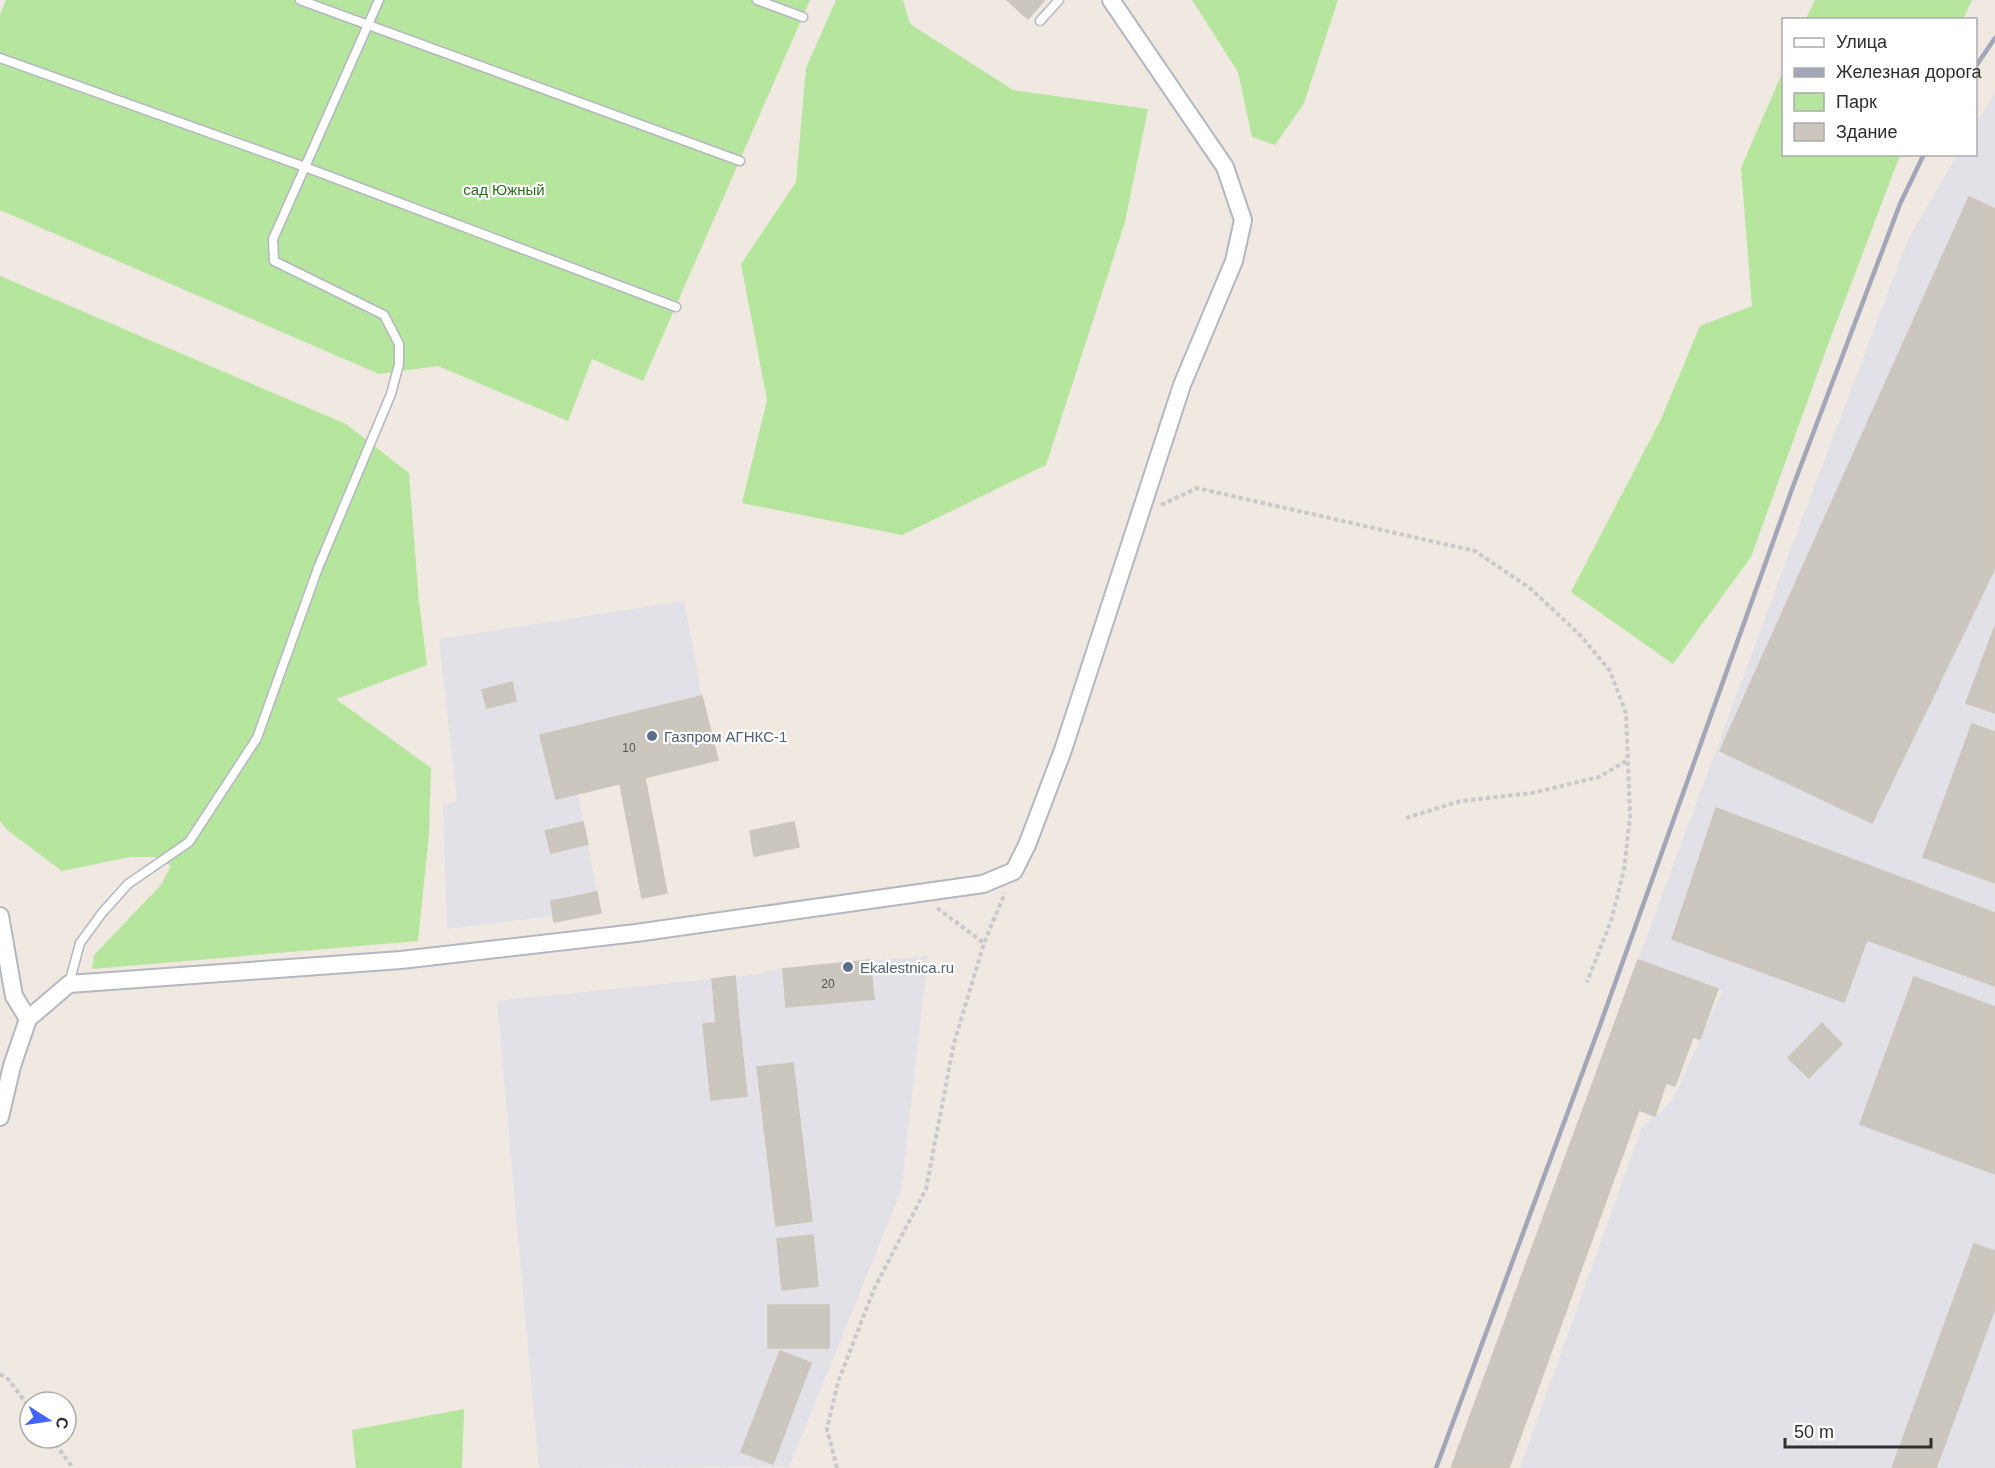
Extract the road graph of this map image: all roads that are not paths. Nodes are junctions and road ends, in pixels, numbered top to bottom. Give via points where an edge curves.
1 (300, 0) edge
2 (379, 0) edge
3 (757, 0) edge
4 (1059, 0) edge
5 (1111, 0) edge
6 (803, 17) dead end
7 (1040, 21) dead end
8 (368, 25) junction
9 (0, 58) edge
10 (740, 161) dead end
11 (305, 167) junction
12 (676, 307) dead end
13 (0, 916) edge
14 (69, 984) junction
15 (28, 1019) junction
16 (0, 1118) edge

1 - 8 lane
2 - 8 lane
3 - 6 lane
4 - 7 lane
5 - 14 street via 1225,167 1243,220 1234,261 1182,385 1063,750 1014,871 983,884 636,933 400,960
8 - 10 lane
8 - 11 lane
9 - 11 lane
11 - 12 lane
11 - 14 lane via 273,238 274,261 384,315 399,344 399,364 391,394 318,568 257,738 189,842 128,884 102,913 80,943
13 - 15 street via 14,996
14 - 15 street
15 - 16 street

